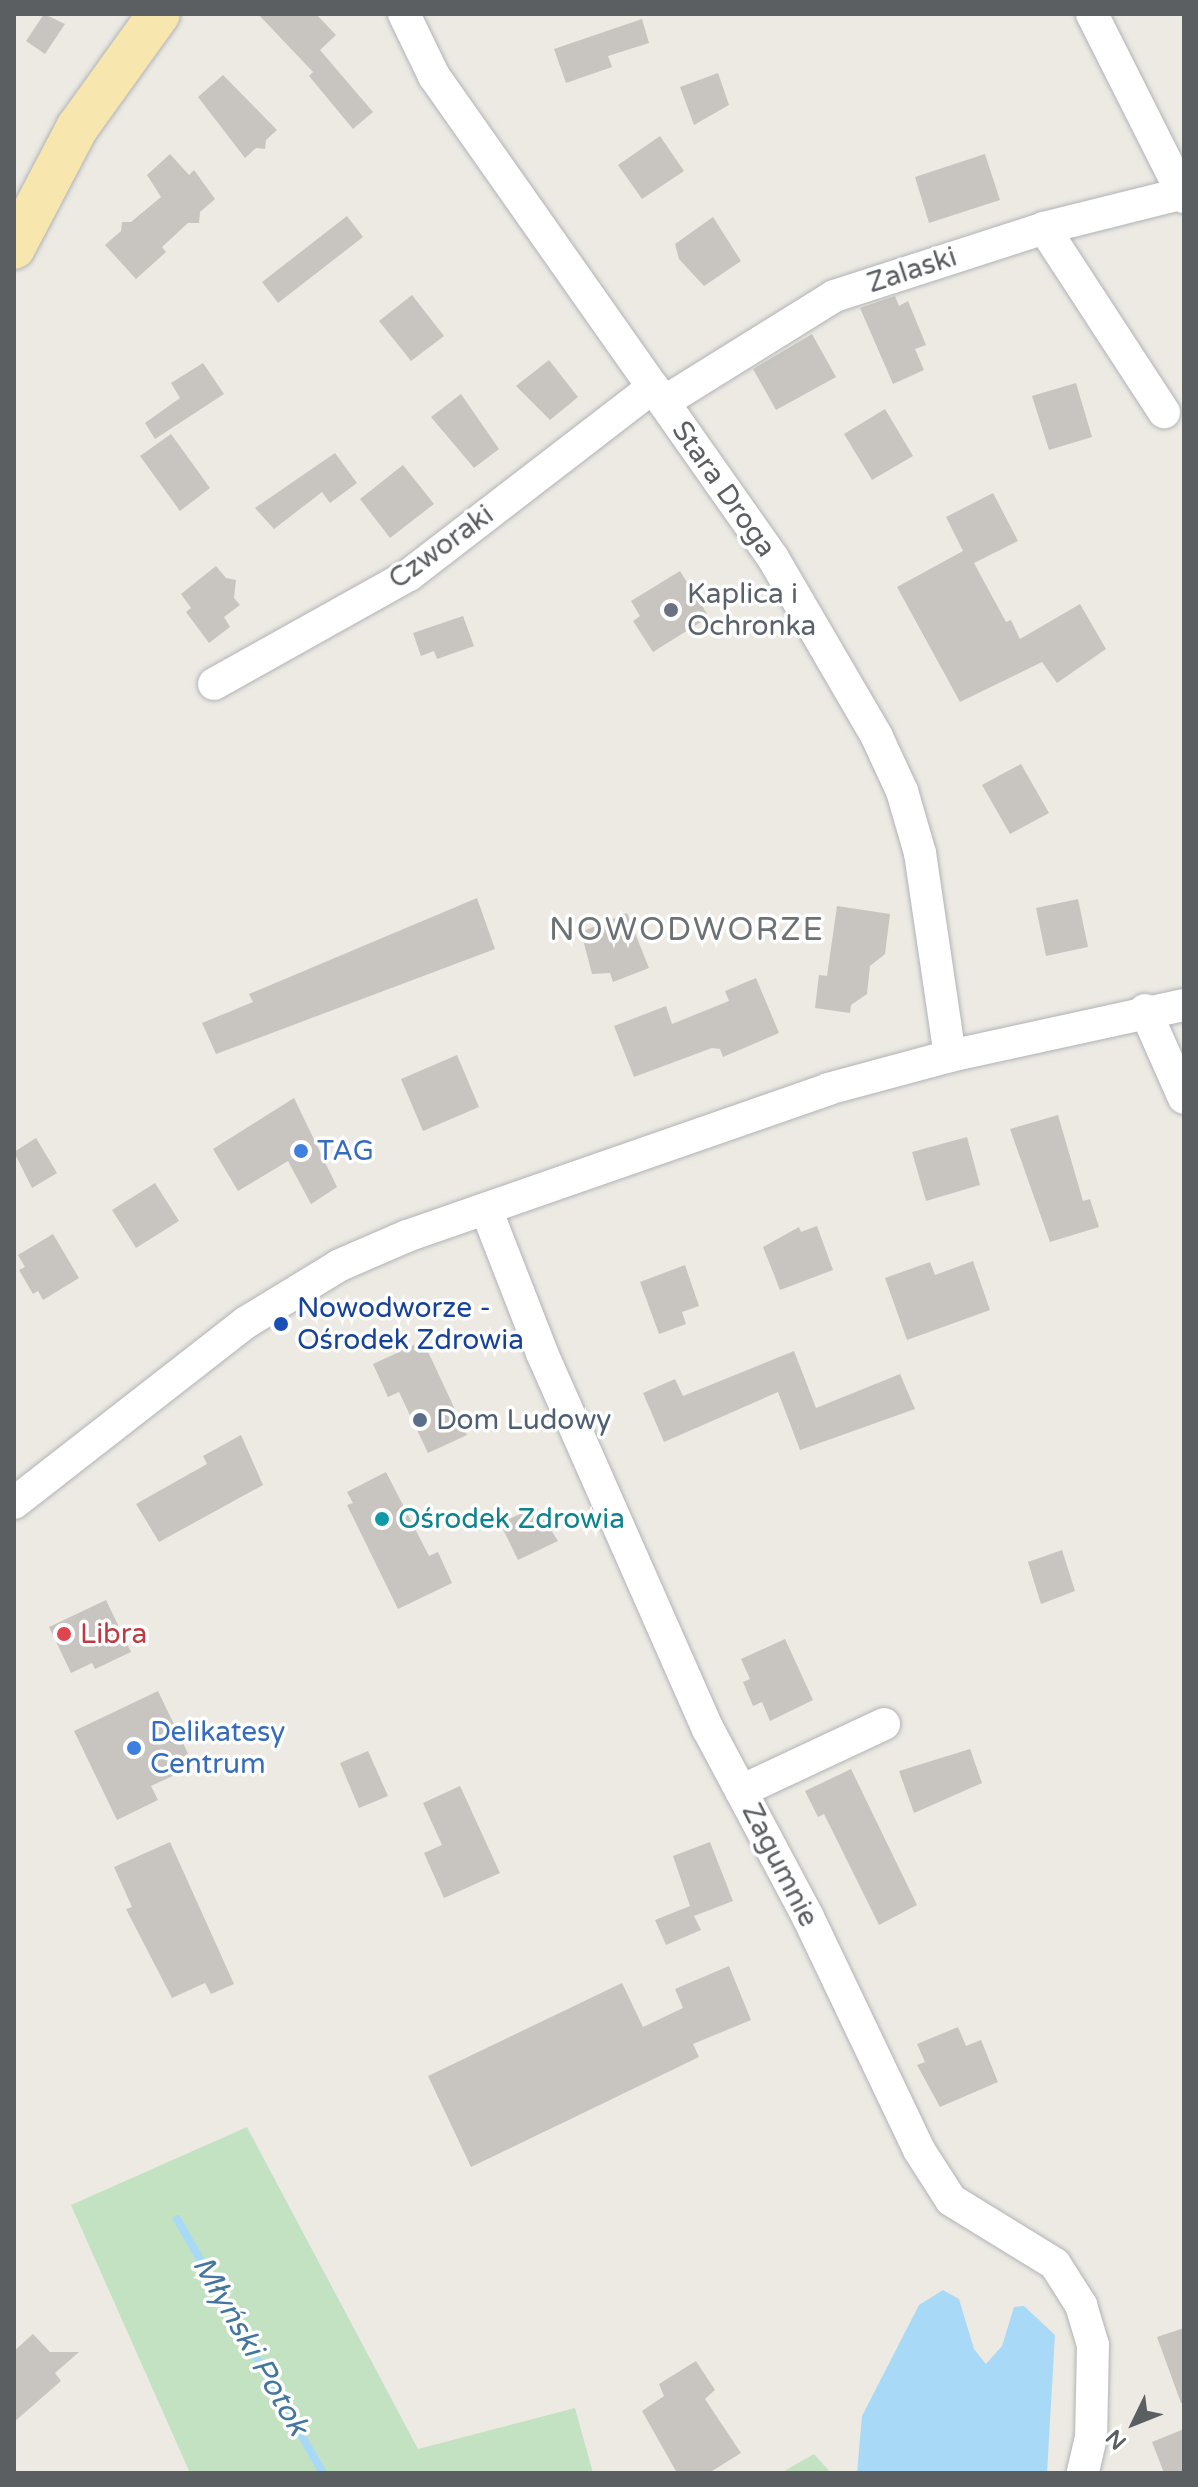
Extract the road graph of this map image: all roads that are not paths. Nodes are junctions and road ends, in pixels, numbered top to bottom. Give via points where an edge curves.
1 (159, 14) edge
2 (404, 14) edge
3 (1092, 14) edge
4 (1183, 194) edge
5 (1044, 228) junction
6 (14, 248) edge
7 (658, 394) junction
8 (1164, 412) dead end
9 (214, 684) dead end
10 (1184, 1005) edge
11 (1145, 1010) junction
12 (950, 1056) junction
13 (1184, 1098) edge
14 (486, 1209) junction
15 (14, 1503) edge
16 (884, 1724) dead end
17 (741, 1791) junction
18 (1083, 2473) edge

1 - 6 main road via 77,128
2 - 7 street, Stara Droga via 434,76
3 - 4 street
4 - 5 street, Zalaski
5 - 7 street, Zalaski via 834,296
5 - 8 street
7 - 9 street, Czworaki via 409,575
7 - 12 street, Stara Droga via 773,558 902,791 920,853
10 - 11 street
11 - 12 street
11 - 13 street
12 - 14 street via 813,1094
14 - 15 street via 340,1265 245,1323
14 - 17 street, Zagumnie via 542,1353 708,1729
16 - 17 street
17 - 18 street, Zagumnie via 919,2150 951,2200 1055,2264 1081,2305 1093,2345 1091,2437

